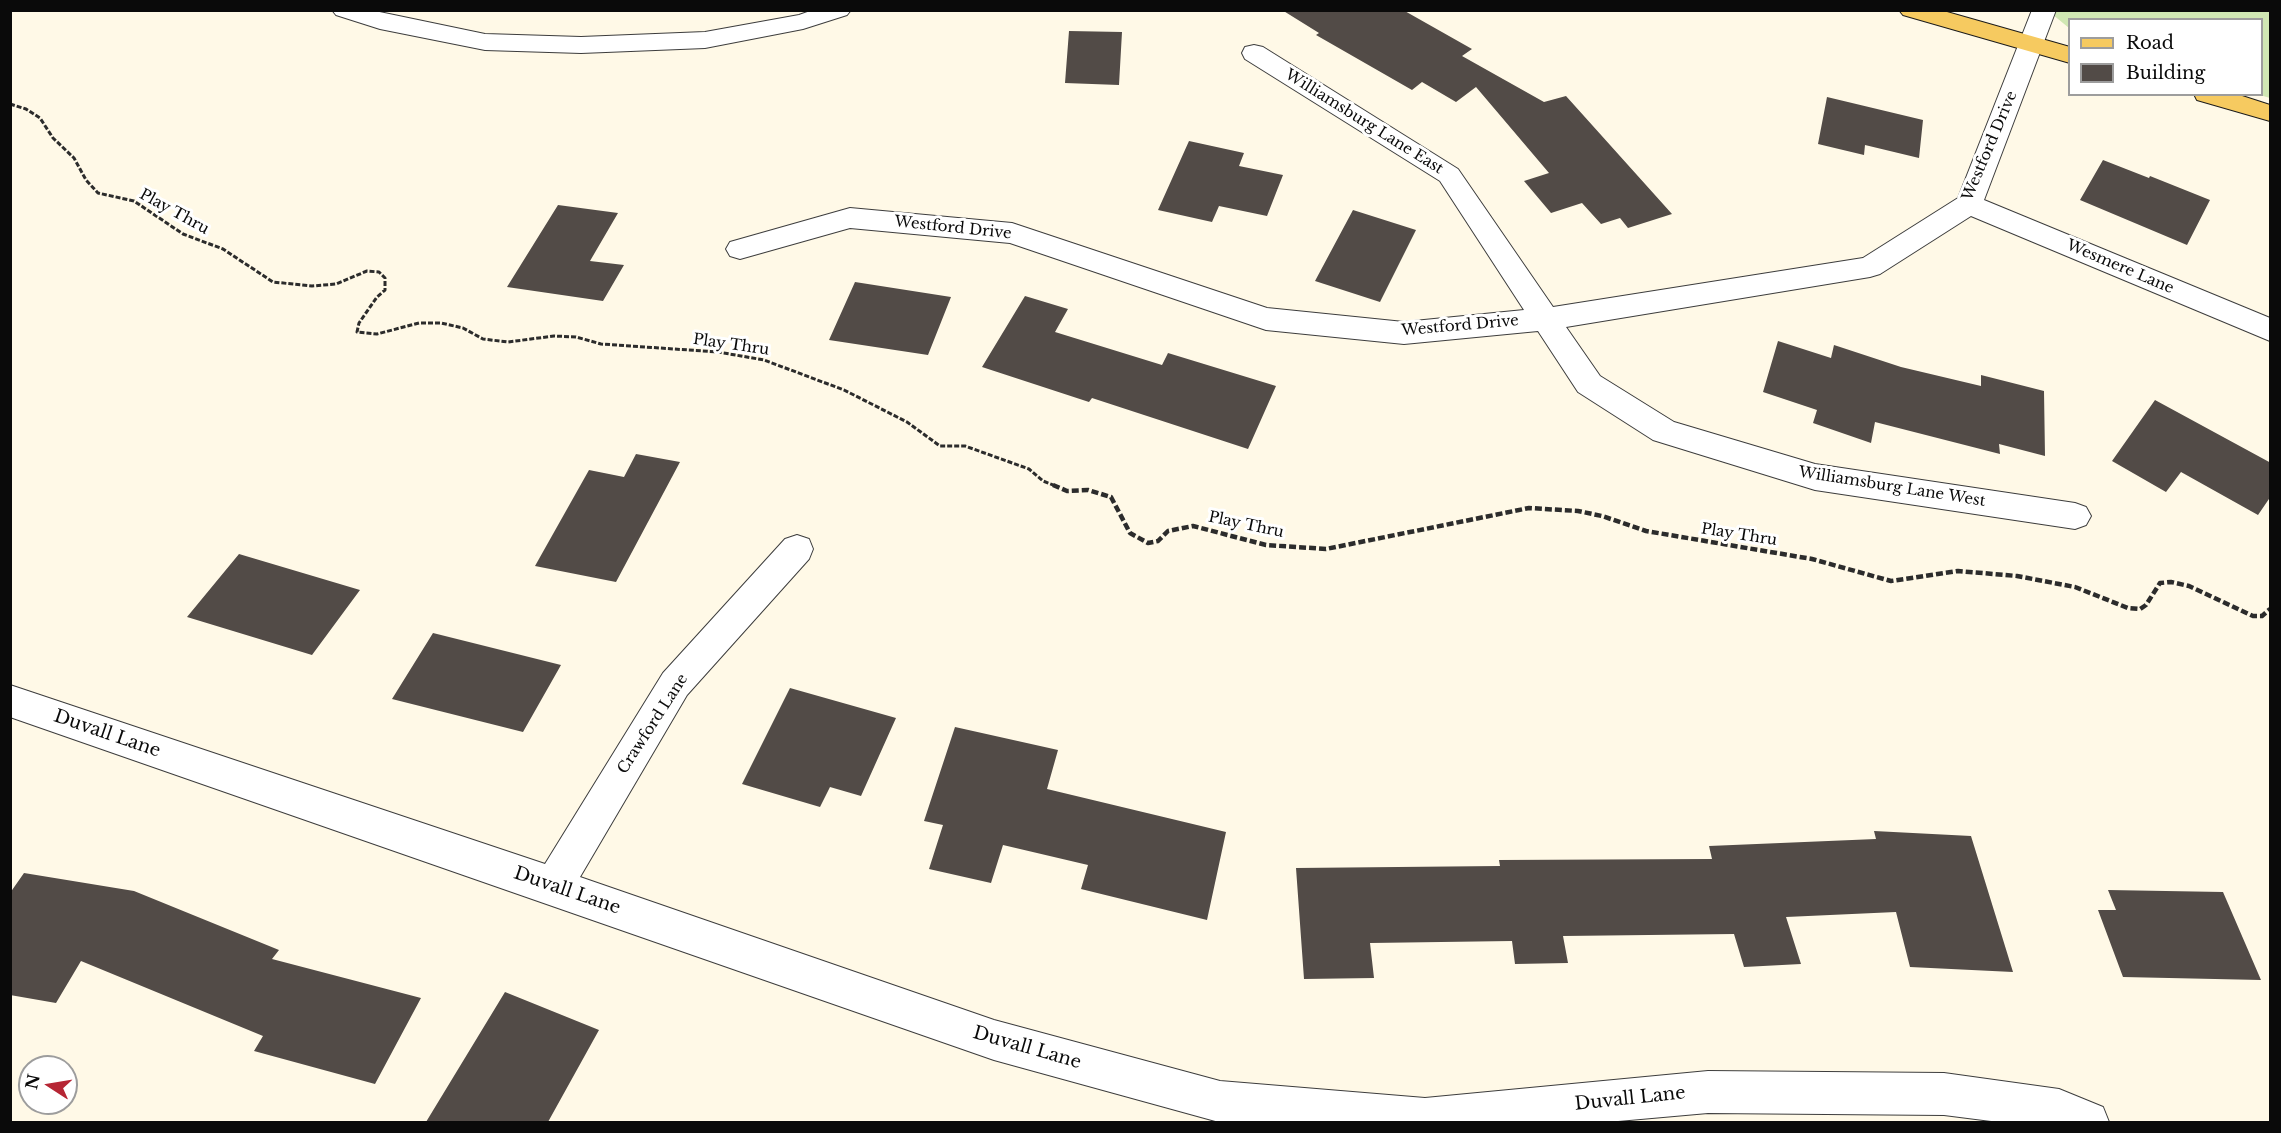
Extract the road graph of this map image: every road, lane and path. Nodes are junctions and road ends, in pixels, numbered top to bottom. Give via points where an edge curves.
1 (344, 10) edge
2 (839, 10) edge
3 (1911, 10) edge
4 (2044, 10) edge
5 (2032, 44) junction
6 (1254, 53) dead end
7 (2068, 54) edge
8 (2213, 96) edge
9 (10, 104) edge
10 (2271, 113) edge
11 (1969, 204) junction
12 (740, 249) dead end
13 (1546, 319) junction
14 (2271, 330) edge
15 (2075, 516) dead end
16 (797, 549) dead end
17 (2271, 609) edge
18 (10, 701) edge
19 (553, 886) junction
20 (2088, 1122) edge

1 - 2 street via 380,22 485,42 581,45 705,40 803,22
3 - 5 main road
4 - 5 street, Westford Drive
5 - 7 main road
5 - 11 street, Westford Drive
6 - 13 street, Williamsburg Lane East via 1449,175
8 - 10 main road
9 - 17 path, Play Thru via 40,118 98,193 134,201 183,234 223,249 273,282 336,284 367,271 379,272 385,278 386,291 377,297 357,332 377,334 419,323 441,323 464,328 483,339 508,342 554,336 764,360 844,390 907,422 940,446 965,446 1029,469 1043,481 1067,491 1088,490 1111,497 1130,532 1148,543 1158,541 1168,531 1193,526 1266,545 1326,549 1509,511 1548,509 1602,516 1676,537 1812,559 1891,581 1958,571 2017,576 2075,587 2140,609 2160,583 2171,582 2189,586 2253,616 2262,616
11 - 13 street, Westford Drive via 1870,267
11 - 14 street, Wesmere Lane
12 - 13 street, Westford Drive via 850,218 1012,233 1266,319 1404,333
13 - 15 street, Williamsburg Lane West via 1589,384 1664,431 1815,477
16 - 19 street, Crawford Lane via 675,684
18 - 19 street, Duvall Lane
19 - 20 street, Duvall Lane via 994,1040 1220,1102 1425,1119 1708,1092 1944,1094 2058,1110

